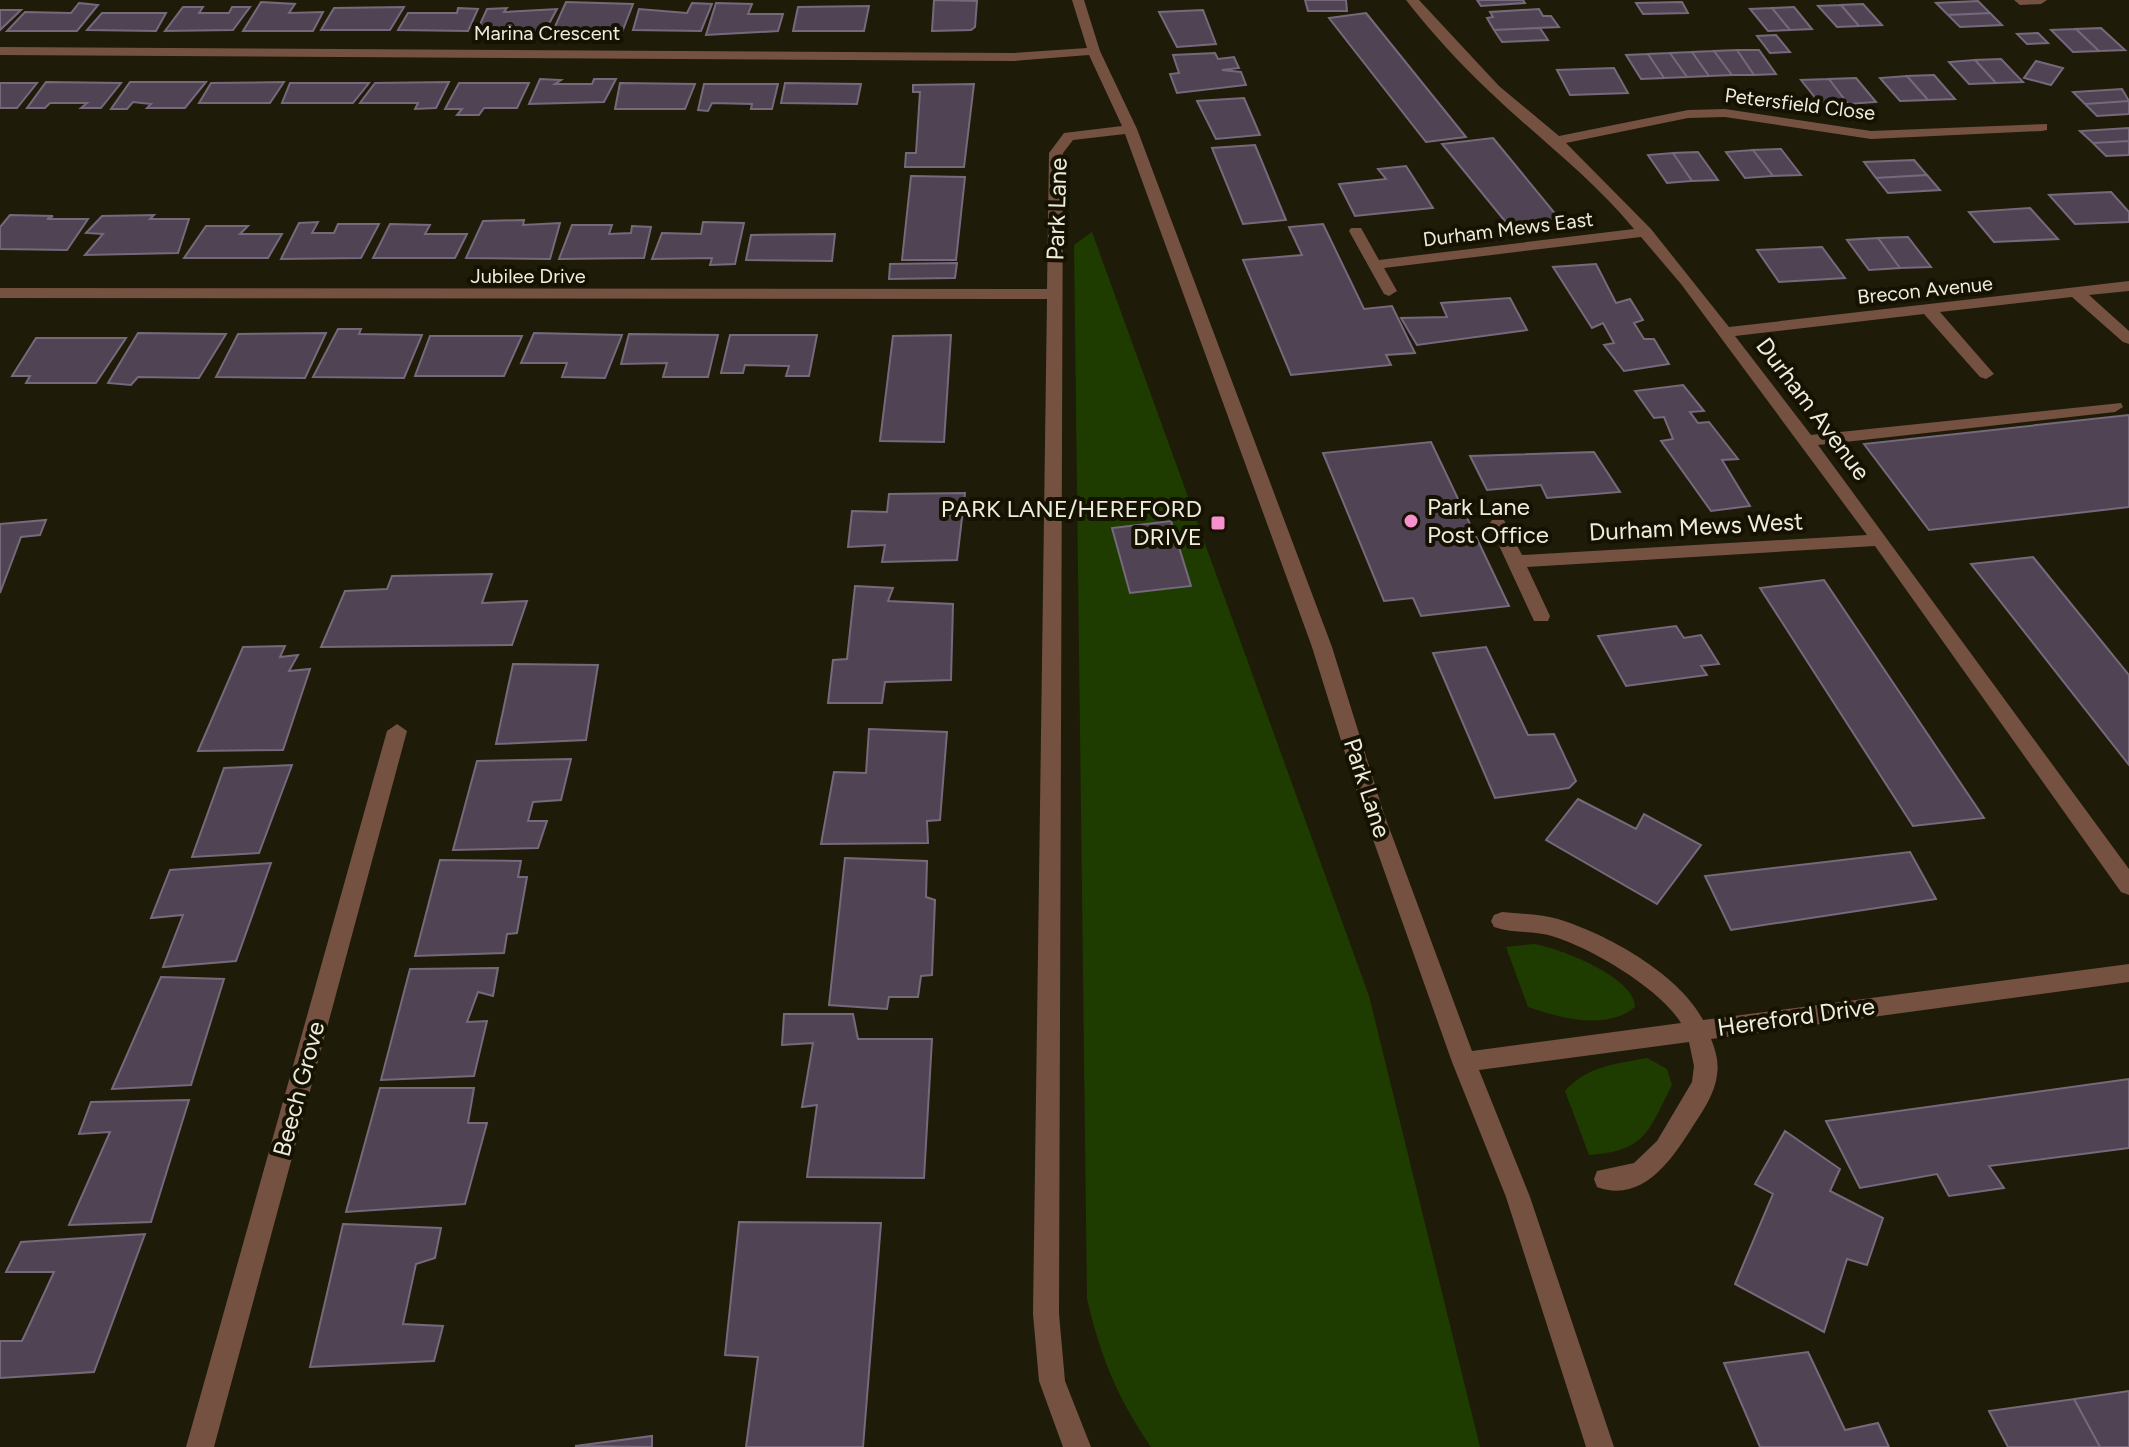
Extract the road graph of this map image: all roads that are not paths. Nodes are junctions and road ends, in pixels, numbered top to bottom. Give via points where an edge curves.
1 (1078, 0) edge
2 (1412, 0) edge
3 (2041, 0) edge
4 (2020, 1) edge
5 (0, 51) edge
6 (1094, 51) junction
7 (2042, 127) dead end
8 (1130, 129) junction
9 (1556, 141) junction
10 (1356, 231) dead end
11 (1646, 232) junction
12 (1374, 265) junction
13 (2129, 286) edge
14 (1389, 291) dead end
15 (0, 293) edge
16 (1055, 294) junction
17 (2078, 294) junction
18 (1929, 310) junction
19 (1725, 332) junction
20 (2129, 339) edge
21 (1986, 374) dead end
22 (2115, 407) dead end
23 (1808, 441) junction
24 (1498, 524) dead end
25 (1880, 540) junction
26 (1515, 562) junction
27 (1541, 616) dead end
28 (397, 731) dead end
29 (2129, 886) edge
30 (1502, 921) dead end
31 (2129, 973) edge
32 (1696, 1031) junction
33 (1464, 1062) junction
34 (1606, 1179) dead end
35 (200, 1447) edge
36 (1077, 1447) edge
37 (1600, 1447) edge

1 - 6 street, Park Lane
2 - 9 street, Durham Avenue via 1494,89
3 - 4 street
5 - 6 street, Marina Crescent via 1014,57
6 - 8 street, Park Lane
7 - 9 street, Petersfield Close via 1871,135 1725,113 1688,114
8 - 16 street, Park Lane via 1069,136 1056,153
8 - 33 street, Park Lane via 1322,647 1374,814
9 - 11 street, Durham Avenue
10 - 12 street
11 - 12 street, Durham Mews East
11 - 19 street, Durham Avenue
12 - 14 street
13 - 17 street, Brecon Avenue
15 - 16 street, Jubilee Drive
16 - 36 street, Park Lane via 1046,1314 1052,1381
17 - 18 street, Brecon Avenue
17 - 20 street
18 - 19 street, Brecon Avenue
18 - 21 street
19 - 23 street, Durham Avenue
22 - 23 street
23 - 25 street, Durham Avenue
24 - 26 street
25 - 26 street, Durham Mews West
25 - 29 street, Durham Avenue
26 - 27 street
28 - 35 street, Beech Grove
30 - 32 street via 1557,928 1583,940 1667,992
31 - 32 street, Hereford Drive
32 - 33 street, Hereford Drive
32 - 34 street via 1707,1064 1704,1080 1668,1146 1654,1166 1634,1177
33 - 37 street, Park Lane via 1518,1197

